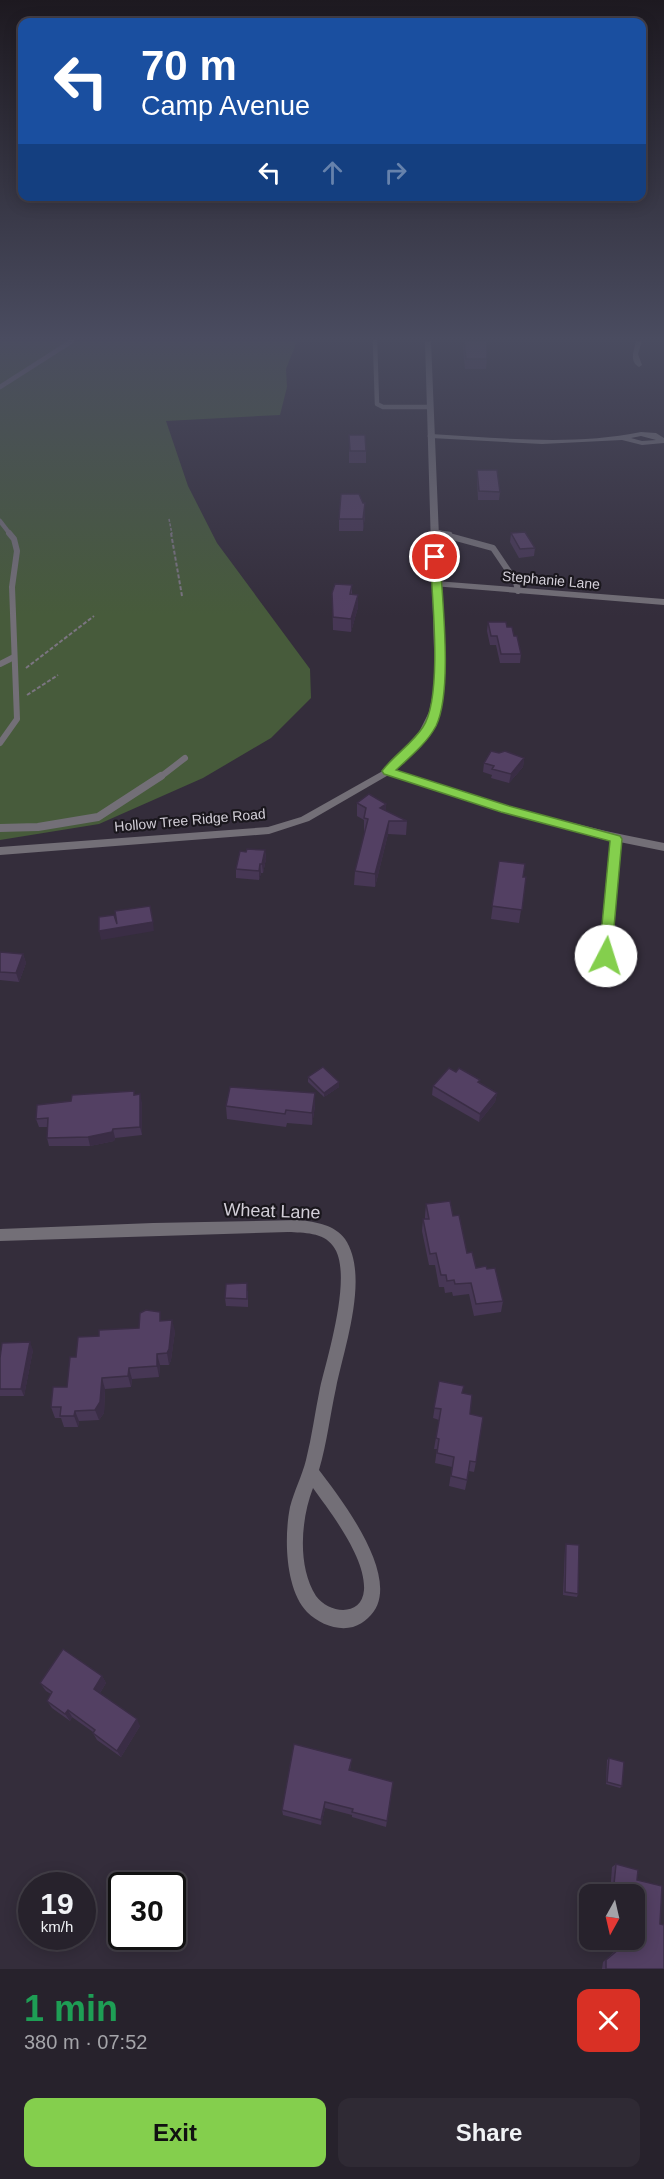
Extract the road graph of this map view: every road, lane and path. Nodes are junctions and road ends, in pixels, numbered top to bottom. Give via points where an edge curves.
1 (431, 435) joint
2 (664, 441) edge
3 (169, 519) dead end
4 (0, 521) edge
5 (434, 532) junction
6 (436, 584) junction
7 (518, 591) junction
8 (182, 596) dead end
9 (664, 602) edge
10 (94, 616) dead end
11 (14, 657) junction
12 (0, 664) edge
13 (16, 676) junction
14 (0, 743) edge
15 (185, 758) dead end
16 (388, 771) junction
17 (0, 828) edge
18 (616, 839) junction
19 (664, 846) edge
20 (0, 851) edge
21 (606, 956) dead end
22 (0, 1235) edge
23 (311, 1472) junction

1 - 2 street via 542,442 622,438 642,443
1 - 5 street, Hollow Tree Ridge Road
3 - 8 path
4 - 11 lane via 14,539 17,551 12,587
5 - 6 street, Hollow Tree Ridge Road
5 - 7 lane via 493,548
6 - 7 street, Stephanie Lane
6 - 16 street, Hollow Tree Ridge Road via 440,684 437,707 430,726
7 - 9 street, Stephanie Lane
10 - 13 path
11 - 12 lane
11 - 13 lane
13 - 14 lane via 17,719
15 - 17 lane via 98,817 38,827
16 - 18 street
16 - 20 street, Hollow Tree Ridge Road via 305,819 269,830
18 - 19 street
18 - 21 street
22 - 23 street, Wheat Lane via 160,1228 275,1227 327,1232 343,1246 346,1302
23 - 23 street, Wheat Lane via 367,1562 371,1598 367,1610 355,1618 326,1617 313,1607 300,1577 296,1525

